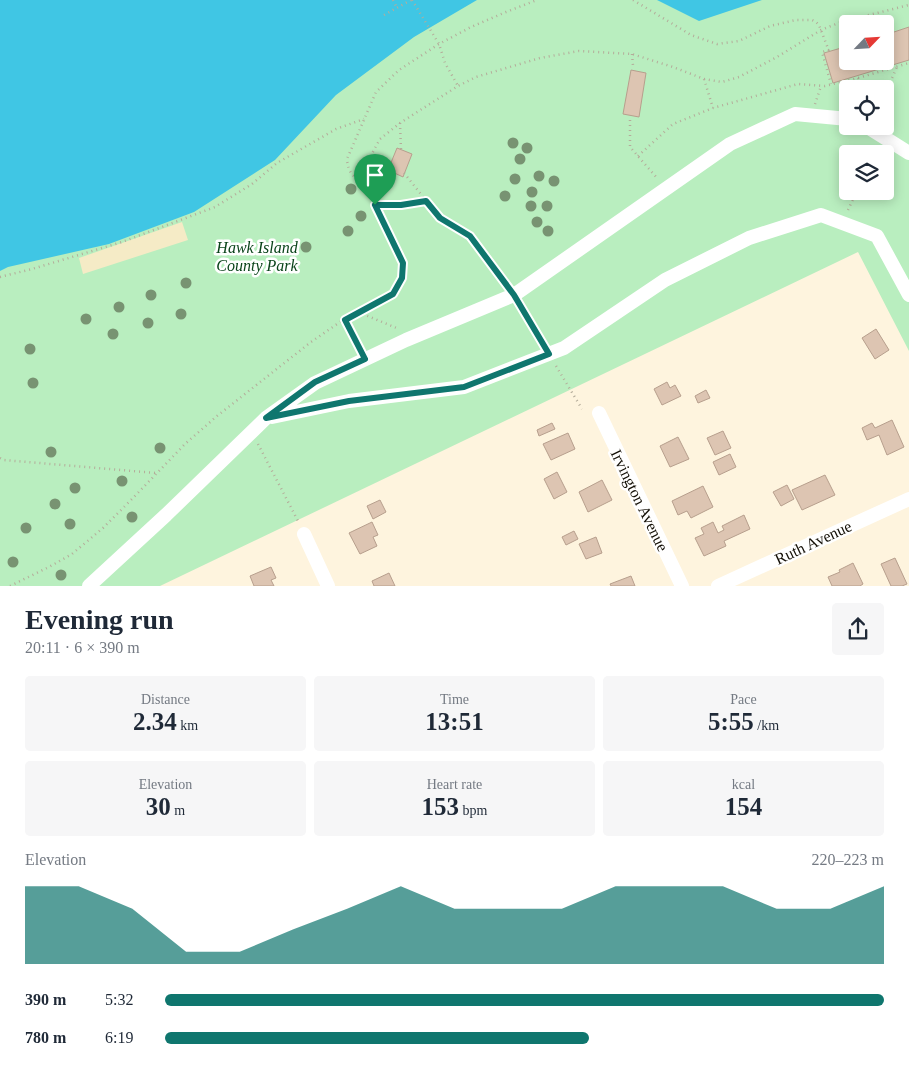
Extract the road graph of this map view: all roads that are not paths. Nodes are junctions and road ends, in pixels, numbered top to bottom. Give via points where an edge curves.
1 (839, 118) edge
2 (880, 135) edge
3 (909, 153) edge
4 (909, 294) edge
5 (599, 413) dead end
6 (266, 418) junction
7 (909, 499) edge
8 (304, 534) road end
9 (89, 586) edge
10 (328, 586) edge
11 (682, 586) edge
12 (718, 586) edge

1 - 6 street via 795,114 730,144 514,295 315,382
2 - 3 street
4 - 6 street via 877,236 821,215 749,238 665,280 564,348 464,387 349,401
5 - 11 street, Irvington Avenue
6 - 9 street
7 - 12 street, Ruth Avenue
8 - 10 street

